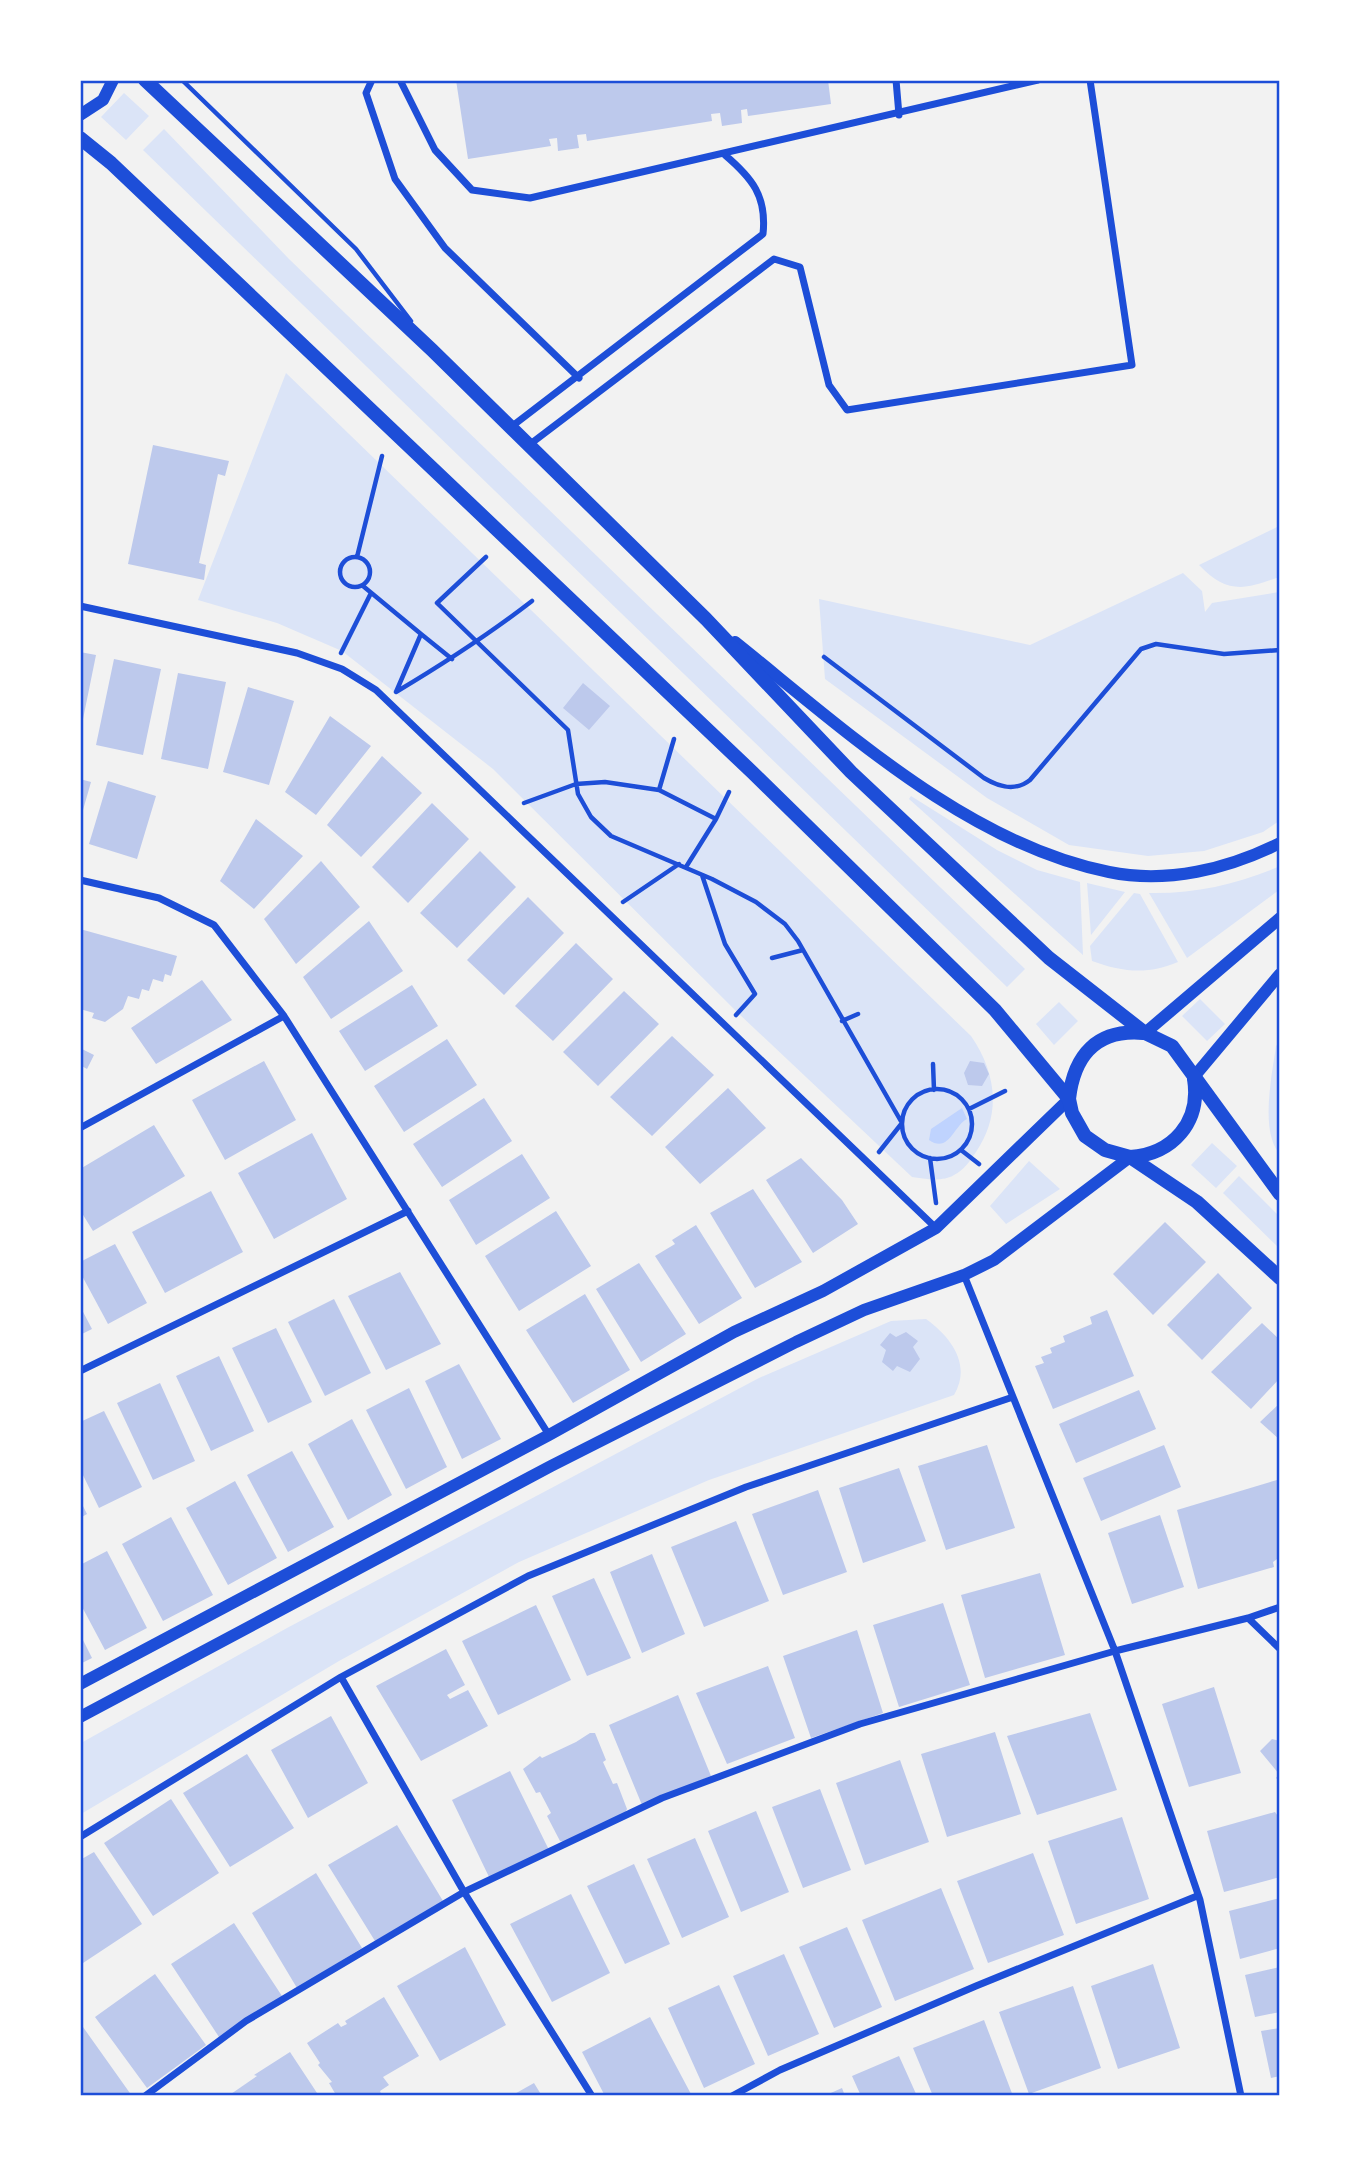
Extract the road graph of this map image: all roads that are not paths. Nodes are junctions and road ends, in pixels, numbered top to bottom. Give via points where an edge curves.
1 (113, 80) edge
2 (145, 80) edge
3 (182, 80) edge
4 (372, 80) edge
5 (400, 80) edge
6 (896, 80) edge
7 (1038, 80) edge
8 (1090, 80) edge
9 (80, 115) edge
10 (899, 115) junction
11 (80, 138) edge
12 (724, 155) junction
13 (432, 350) junction
14 (579, 378) junction
15 (510, 428) junction
16 (528, 445) junction
17 (80, 606) edge
18 (706, 619) junction
19 (1279, 843) edge
20 (80, 880) edge
21 (1279, 918) edge
22 (1279, 974) edge
23 (284, 1016) junction
24 (1145, 1033) junction
25 (1193, 1078) junction
26 (1069, 1099) junction
27 (80, 1128) edge
28 (1130, 1157) junction
29 (1279, 1194) edge
30 (408, 1210) junction
31 (936, 1228) junction
32 (964, 1275) junction
33 (1279, 1278) edge
34 (80, 1371) edge
35 (1013, 1397) junction
36 (549, 1435) junction
37 (1279, 1607) edge
38 (1248, 1618) junction
39 (1279, 1649) edge
40 (1115, 1651) junction
41 (341, 1676) junction
42 (80, 1684) edge
43 (80, 1717) edge
44 (80, 1837) edge
45 (464, 1892) junction
46 (1197, 1896) junction
47 (145, 2095) edge
48 (592, 2095) edge
49 (732, 2095) edge
50 (1241, 2095) edge

1 - 9 main road via 103,100
2 - 13 main road
3 - 13 lane via 356,248
4 - 14 street via 366,93 395,178 445,248
5 - 12 street via 435,150 472,190 530,198
6 - 10 street
7 - 10 street
8 - 16 street via 1132,365 847,410 828,386 800,267 774,259
10 - 12 street
11 - 26 main road via 752,772 995,1010
12 - 14 street via 751,177 765,212 763,234
13 - 15 main road
14 - 15 street
15 - 16 main road
16 - 18 main road
17 - 31 street via 297,653 342,669 376,690
18 - 19 main road via 910,777 1001,834 1045,853 1110,872 1171,874 1224,866
18 - 24 main road via 851,772 1049,958
20 - 23 street via 159,898 214,925
21 - 24 main road
22 - 25 main road
23 - 27 street
23 - 30 street
24 - 25 main road via 1172,1045
24 - 26 main road via 1113,1035 1094,1044 1077,1064
25 - 28 main road via 1195,1100 1187,1128 1162,1150
25 - 29 main road
26 - 28 main road via 1086,1136 1105,1150
26 - 31 main road
28 - 32 main road via 1012,1248
28 - 33 main road via 1197,1202
30 - 34 street
30 - 36 street
31 - 36 main road via 823,1291 734,1332
32 - 35 street
32 - 43 main road via 864,1310 796,1342 551,1466
35 - 40 street
35 - 41 street via 746,1487 528,1576
36 - 42 main road
37 - 38 street
38 - 39 street
38 - 40 street
40 - 45 street via 835,1733 662,1798
40 - 46 street
41 - 44 street
41 - 45 street
45 - 47 street via 246,2021
45 - 48 street
46 - 49 street via 939,2001
46 - 50 street

